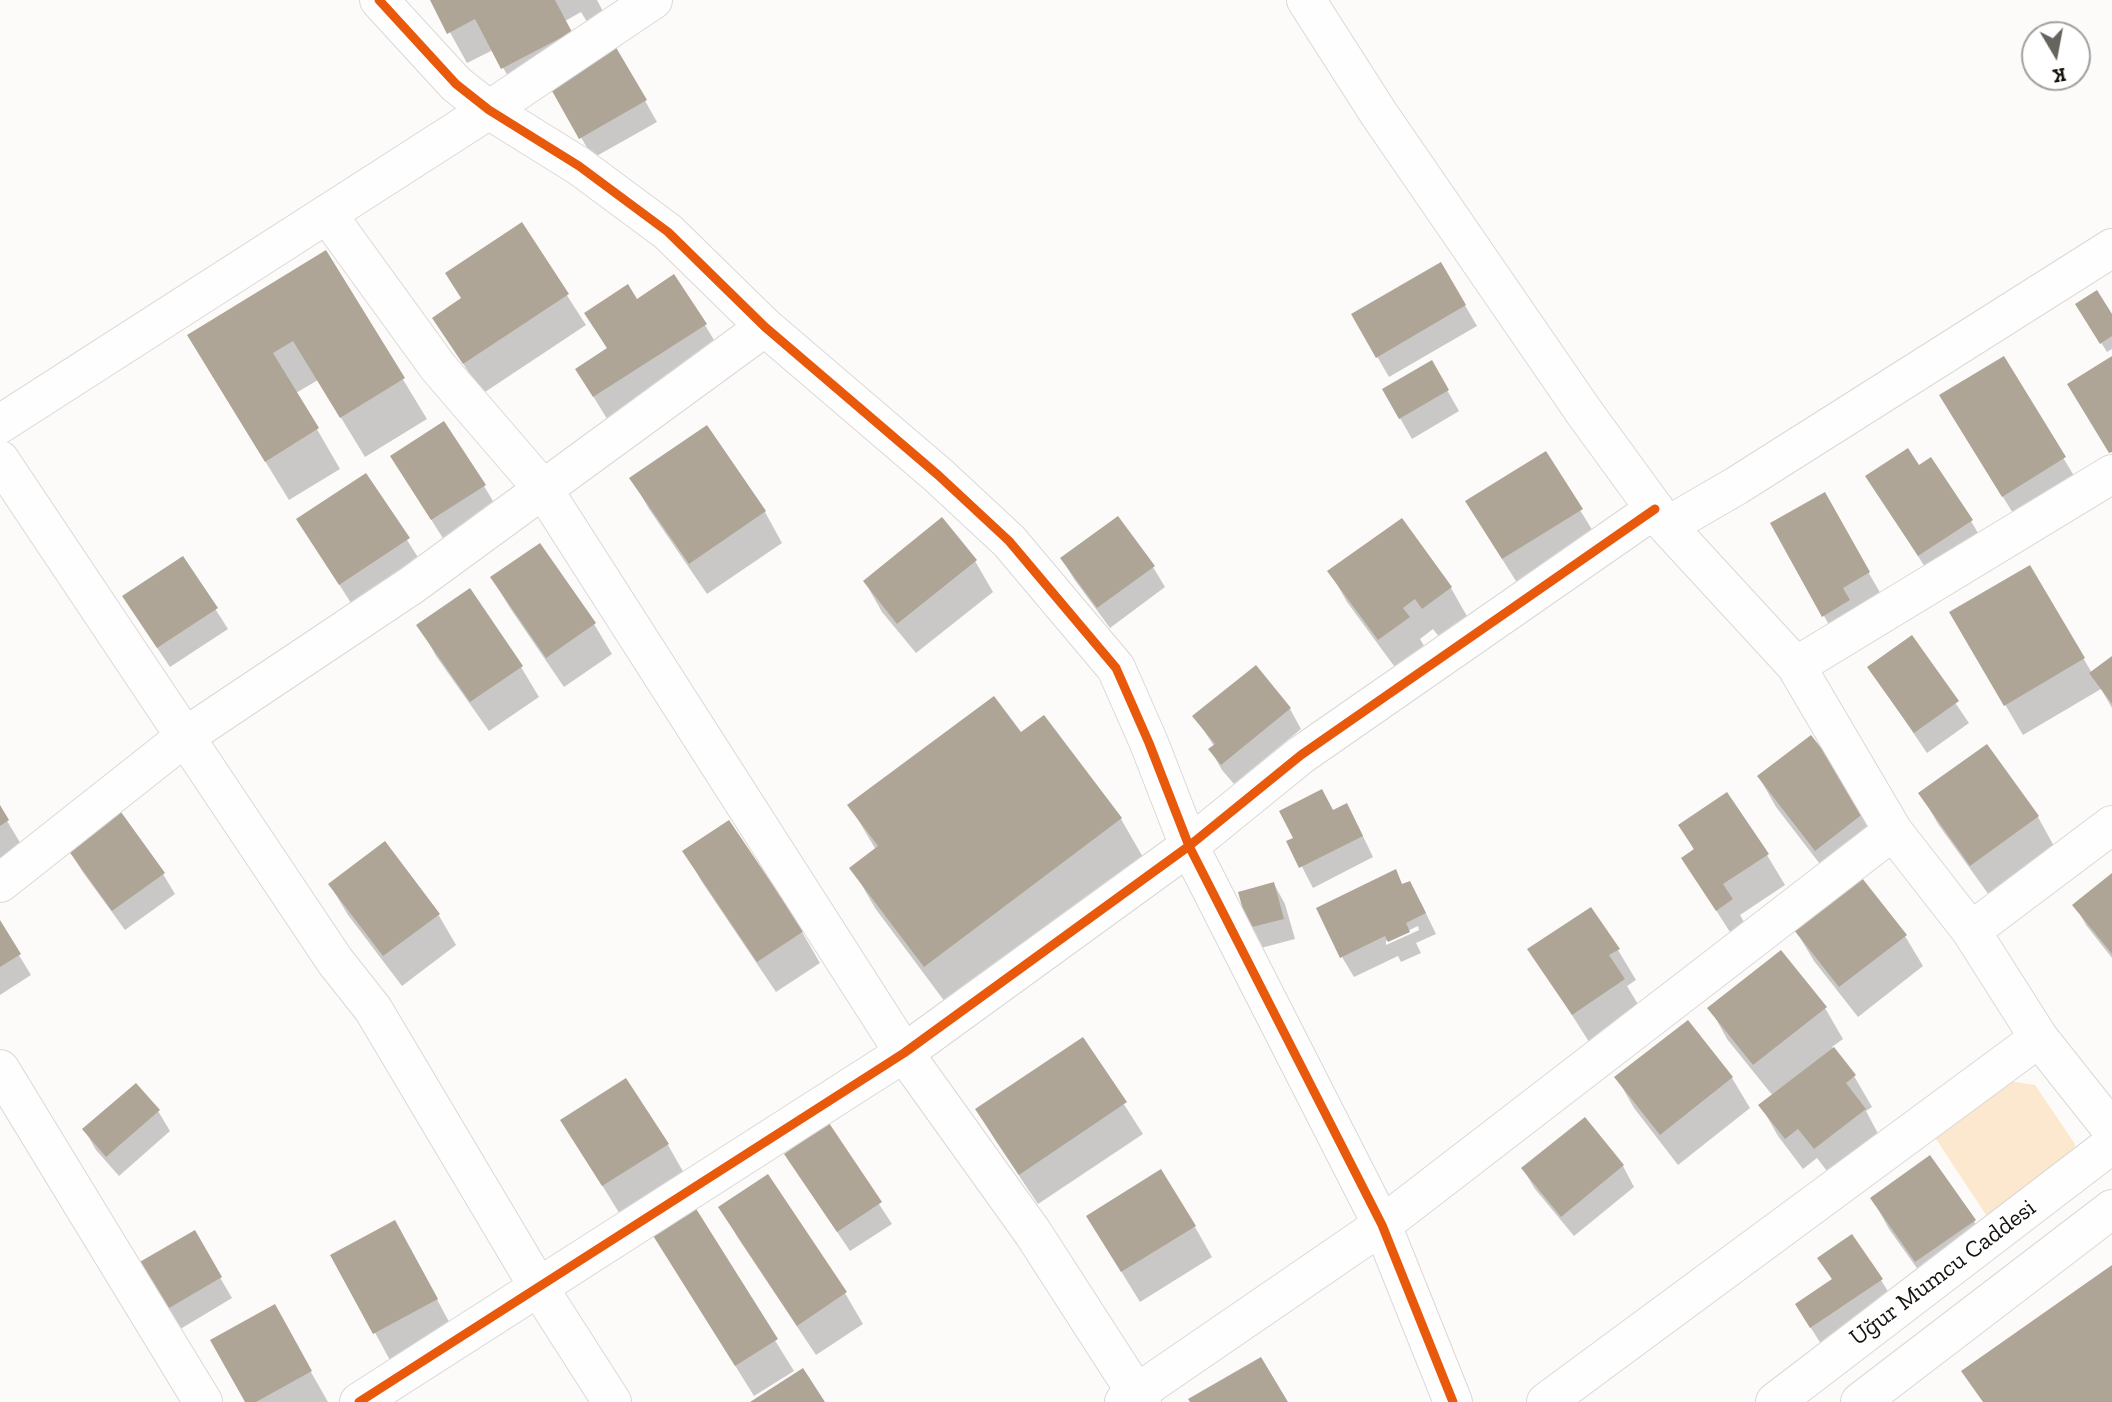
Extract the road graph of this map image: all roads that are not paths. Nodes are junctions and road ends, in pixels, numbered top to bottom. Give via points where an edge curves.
1 (379, 0) edge
2 (653, 0) edge
3 (1306, 0) edge
4 (489, 110) junction
5 (327, 214) junction
6 (2112, 248) edge
7 (765, 327) junction
8 (0, 424) edge
9 (0, 460) edge
10 (2112, 474) edge
11 (543, 489) junction
12 (1661, 518) junction
13 (1796, 666) junction
14 (186, 736) junction
15 (2112, 825) edge
16 (1893, 831) junction
17 (1189, 846) junction
18 (0, 883) edge
19 (1971, 931) junction
20 (2039, 1038) junction
21 (904, 1053) junction
22 (0, 1069) edge
23 (2112, 1130) edge
24 (2112, 1144) edge
25 (2112, 1209) edge
26 (1382, 1224) junction
27 (539, 1288) junction
28 (1134, 1399) edge
29 (203, 1402) edge
30 (359, 1402) edge
31 (612, 1402) edge
32 (1453, 1402) edge
33 (1546, 1402) edge
34 (1775, 1402) edge
35 (1860, 1402) edge

1 - 4 street via 456,84
2 - 4 street
3 - 12 street via 1379,114
4 - 5 street
4 - 7 street via 579,166 668,232
5 - 8 street
5 - 11 street via 438,367
6 - 12 street via 1736,486
7 - 11 street
7 - 17 street via 999,531 1079,622 1116,668
9 - 14 street
10 - 13 street
11 - 14 street via 412,585
11 - 21 street
12 - 13 street
12 - 17 street via 1301,755
13 - 16 street
14 - 18 street
14 - 27 street via 335,961 373,1009
15 - 19 street
16 - 19 street
16 - 26 street
17 - 21 street
17 - 26 street
19 - 20 street
20 - 23 street
20 - 33 street
21 - 27 street
21 - 28 street via 1033,1233
22 - 29 street
24 - 34 street, Uğur Mumcu Caddesi
25 - 35 street, Uğur Mumcu Caddesi
26 - 28 street
26 - 32 street
27 - 30 street
27 - 31 street

